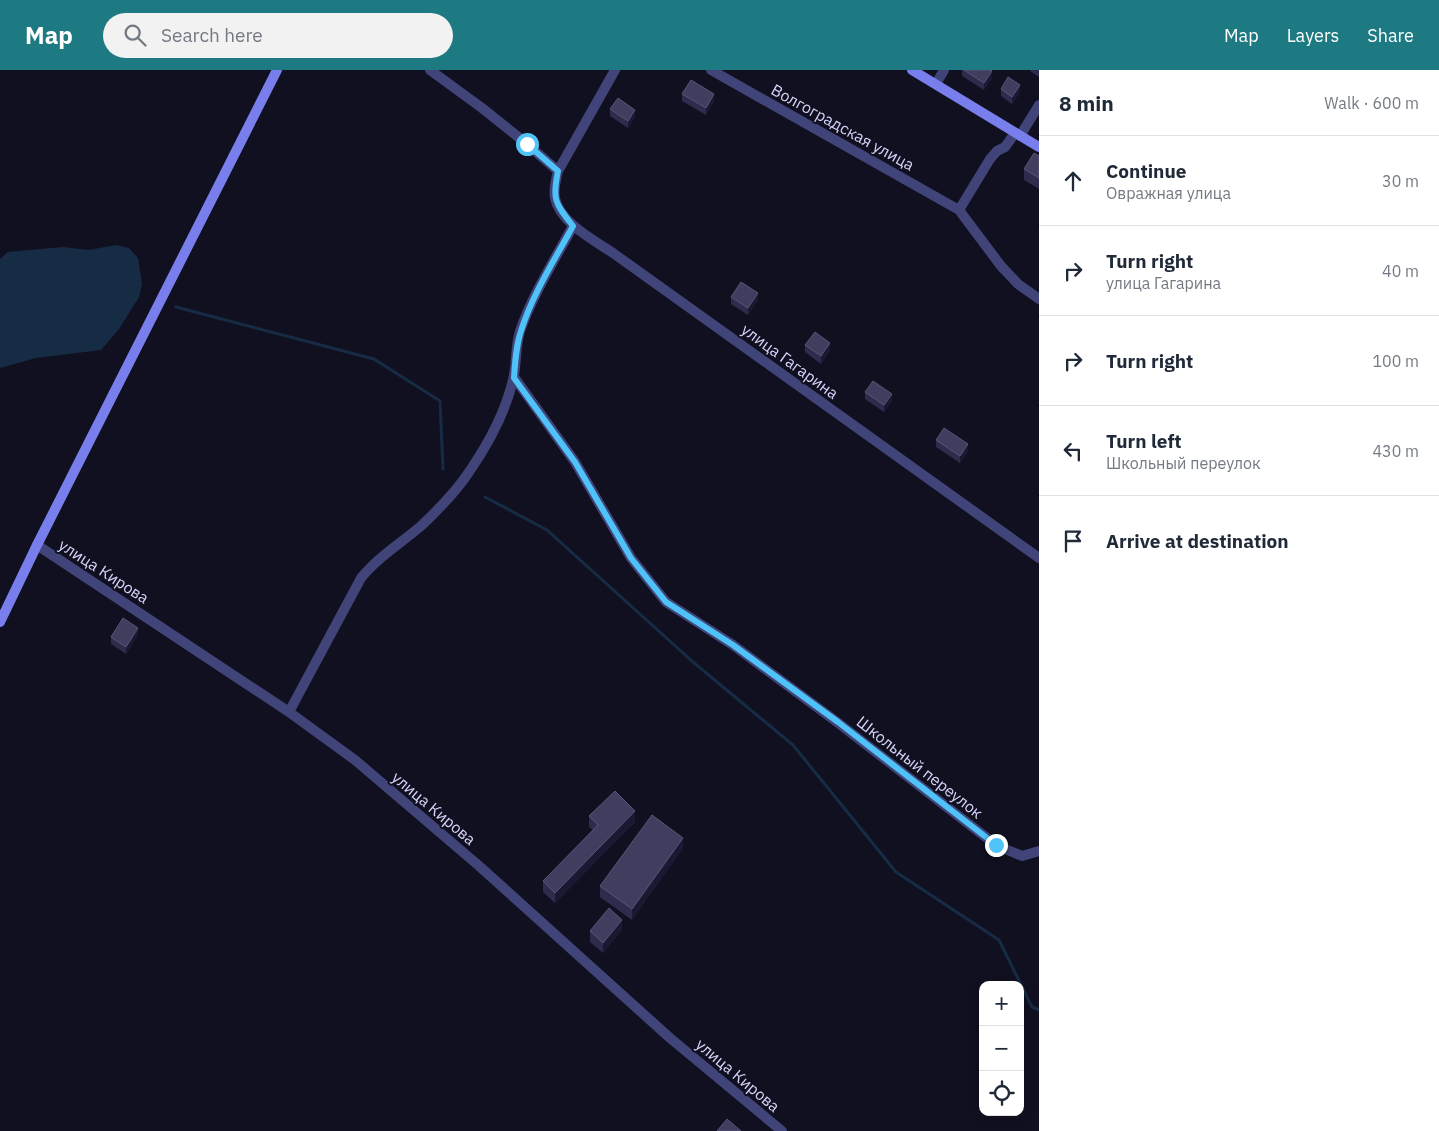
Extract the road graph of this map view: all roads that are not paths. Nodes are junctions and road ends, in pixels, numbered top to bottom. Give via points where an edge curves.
1 (277, 70) edge
2 (430, 70) edge
3 (615, 70) edge
4 (711, 70) edge
5 (912, 70) edge
6 (944, 70) edge
7 (936, 84) junction
8 (1039, 105) edge
9 (1017, 134) junction
10 (1039, 147) edge
11 (558, 171) junction
12 (959, 210) junction
13 (573, 226) junction
14 (1039, 299) edge
15 (514, 378) junction
16 (38, 545) junction
17 (1039, 558) edge
18 (0, 622) edge
19 (289, 712) junction
20 (1039, 851) edge
21 (782, 1131) edge

1 - 16 main road
2 - 11 street
3 - 11 street
4 - 12 street, Волгоградская улица
5 - 7 main road
6 - 7 street
7 - 9 main road
8 - 9 street
9 - 10 main road
9 - 12 street via 990,159
11 - 13 street, улица Гагарина via 555,199
12 - 14 street via 1001,266
13 - 15 street via 520,332
13 - 17 street, улица Гагарина
15 - 19 street via 500,421 469,473 421,526 361,578
15 - 20 street, Школьный переулок via 575,462 631,558 666,602 733,645 838,722 996,845 1022,856
16 - 18 main road
16 - 19 street, улица Кирова
19 - 21 street, улица Кирова via 355,760 478,865 670,1038

